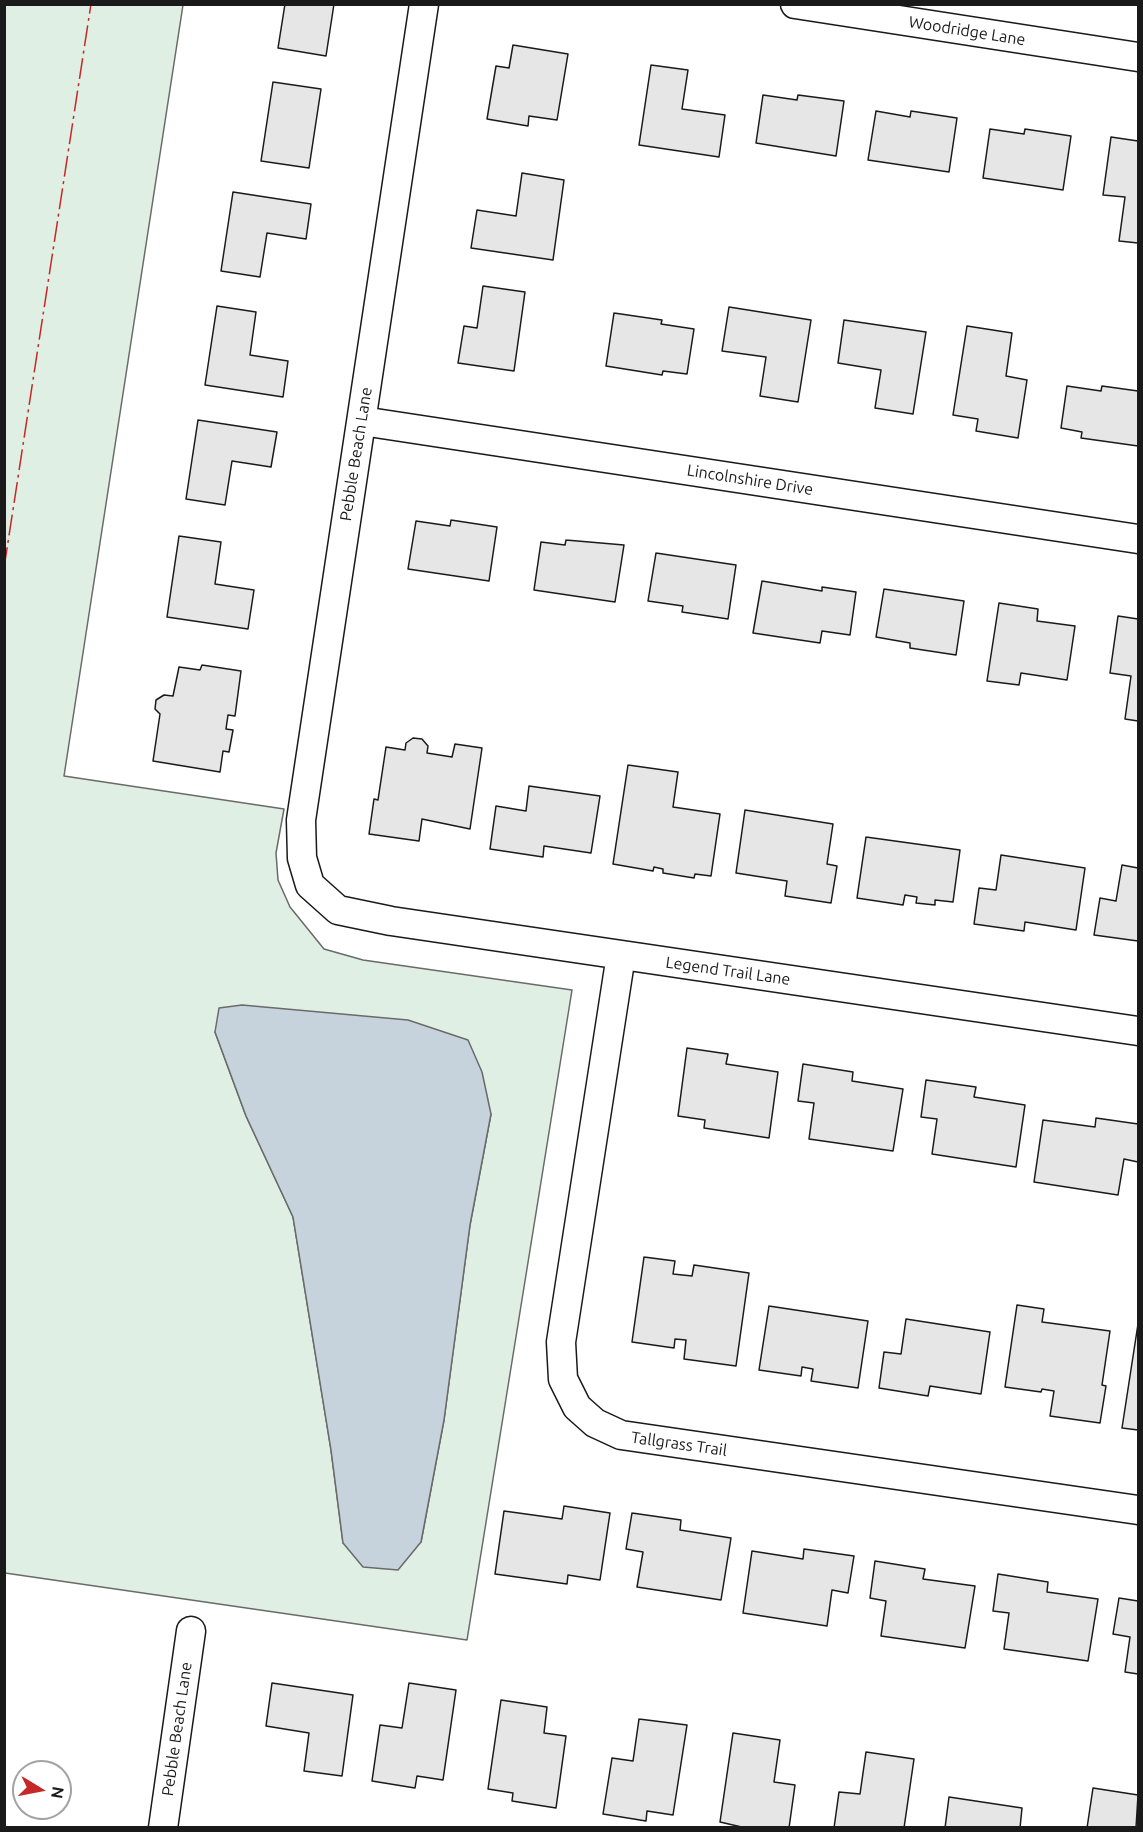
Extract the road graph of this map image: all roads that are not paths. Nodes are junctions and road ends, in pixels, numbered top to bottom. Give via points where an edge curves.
1 (424, 4) edge
2 (795, 4) edge
3 (1138, 57) edge
4 (362, 421) junction
5 (1138, 539) edge
6 (323, 898) joint
7 (621, 955) junction
8 (1138, 1031) edge
9 (1138, 1510) edge
10 (191, 1631) dead end
11 (163, 1827) edge

1 - 4 street, Pebble Beach Lane
2 - 3 street, Woodridge Lane
4 - 5 street, Lincolnshire Drive
4 - 6 street, Pebble Beach Lane via 301,820 302,858 310,885
6 - 7 street, Legend Trail Lane via 338,910 358,915
7 - 8 street, Legend Trail Lane
7 - 9 street, Tallgrass Trail via 561,1342 563,1379 577,1407 596,1423 621,1435
10 - 11 street, Pebble Beach Lane

